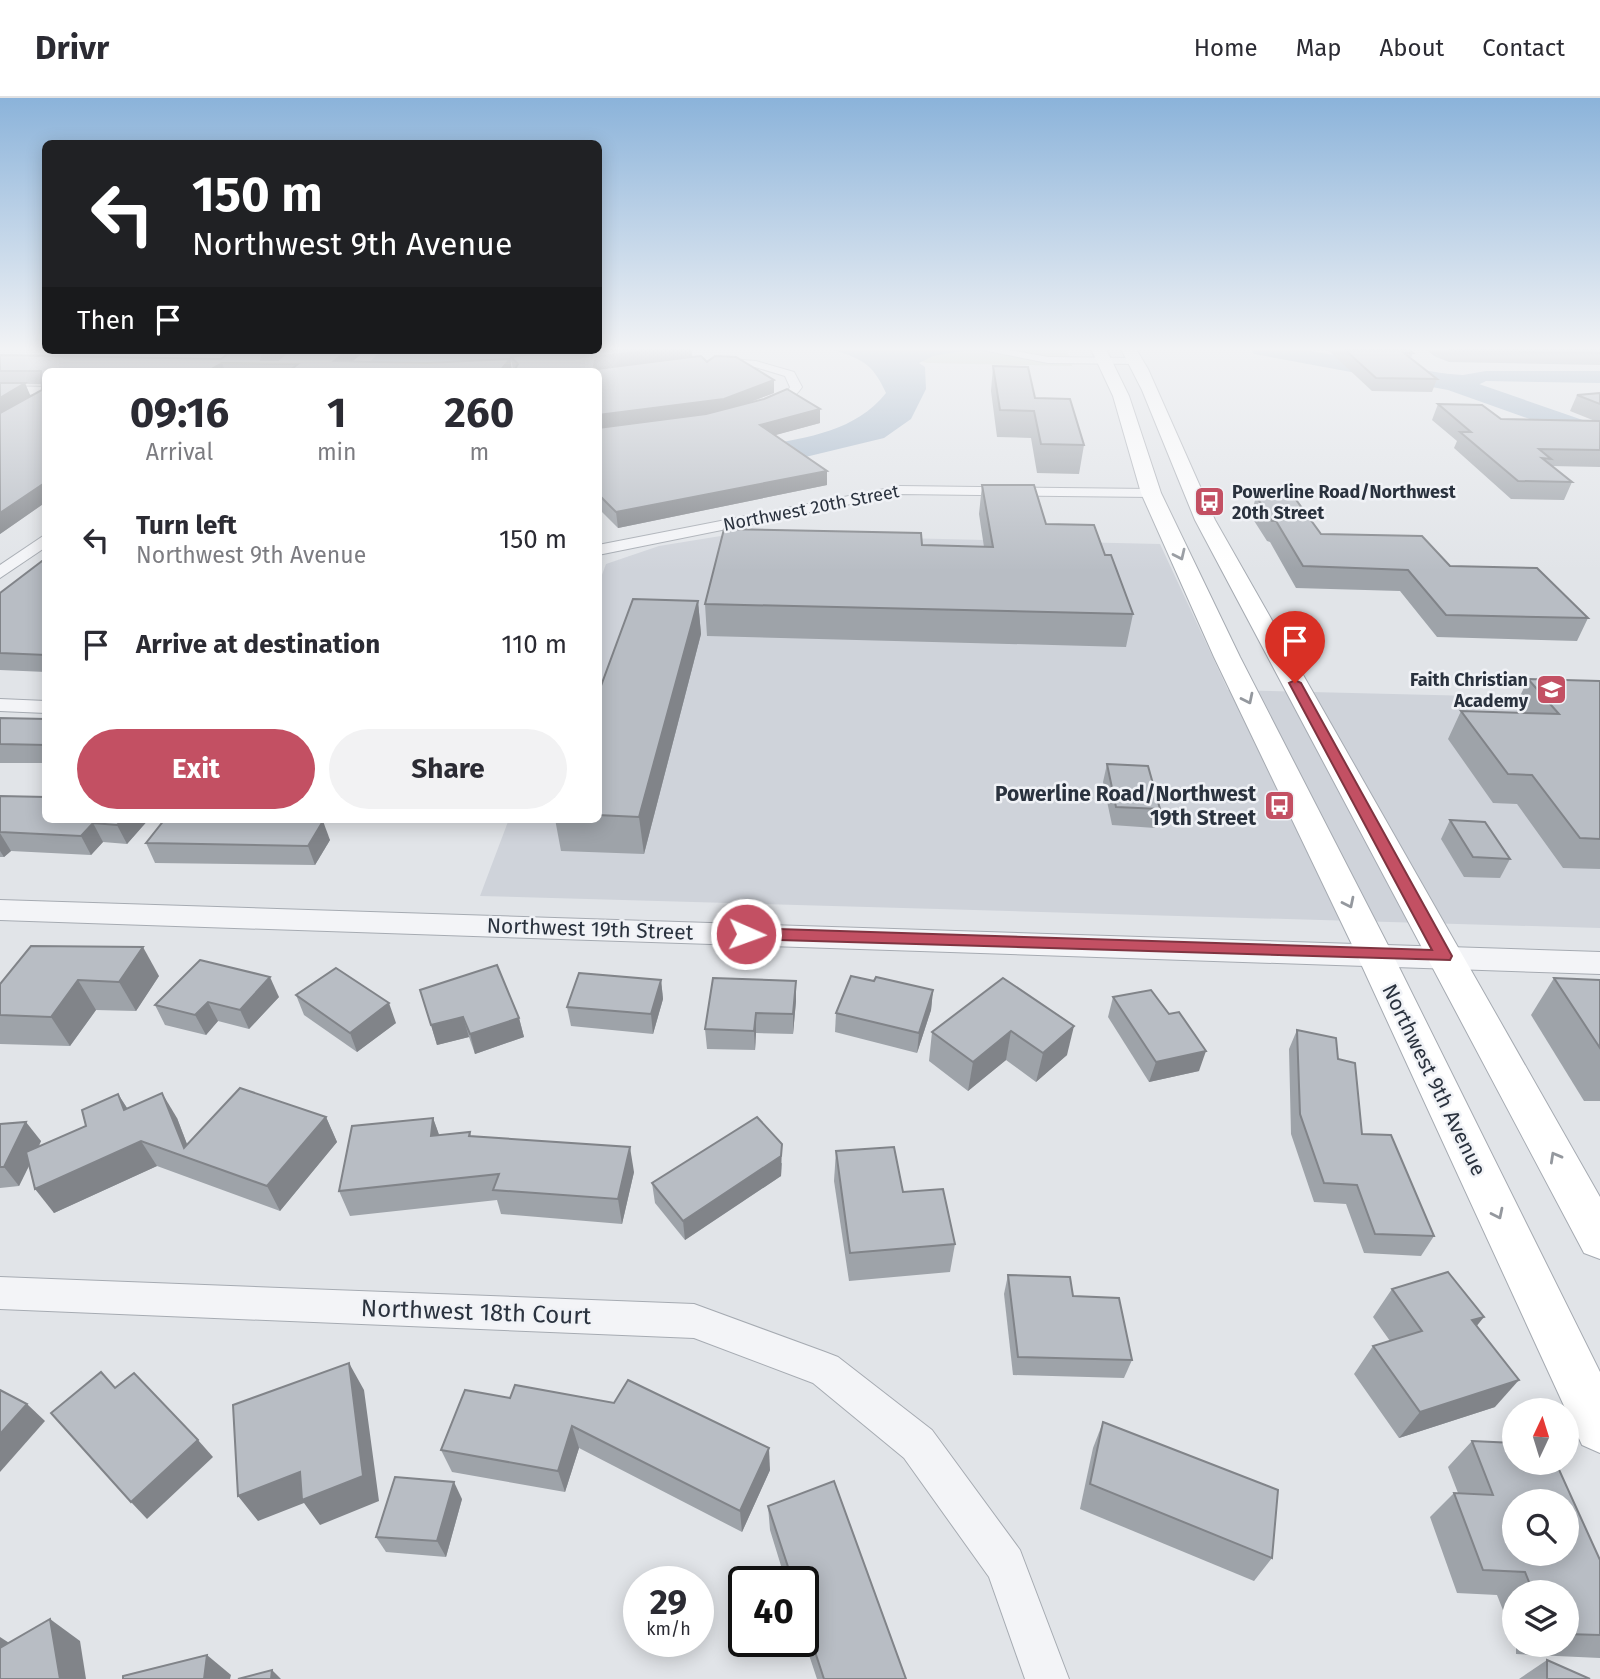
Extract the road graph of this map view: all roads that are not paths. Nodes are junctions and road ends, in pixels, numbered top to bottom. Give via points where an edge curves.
1 (1129, 423) edge
2 (1165, 423) edge
3 (1148, 482) junction
4 (1199, 507) junction
5 (42, 542) edge
6 (602, 549) edge
7 (0, 573) edge
8 (34, 573) edge
9 (0, 705) edge
10 (42, 707) edge
11 (0, 910) edge
12 (1374, 953) junction
13 (1444, 956) junction
14 (1600, 963) edge
15 (1600, 1239) edge
16 (0, 1293) edge
17 (1600, 1427) edge
18 (1047, 1679) edge

1 - 3 main road, Northwest 9th Avenue
2 - 4 main road
3 - 4 main road
3 - 4 main road via 1173,500
3 - 6 street, Northwest 20th Street via 900,490
3 -> 12 main road, Northwest 9th Avenue via 1227,657
4 - 13 main road
5 - 7 street
7 - 8 street
9 - 10 street
11 - 12 street, Northwest 19th Street
12 - 13 street, Northwest 19th Street
12 -> 17 main road, Northwest 9th Avenue
13 - 14 street, Northwest 19th Street
15 -> 13 main road
16 - 18 street, Northwest 18th Court via 694,1321 825,1370 918,1444 1005,1565

